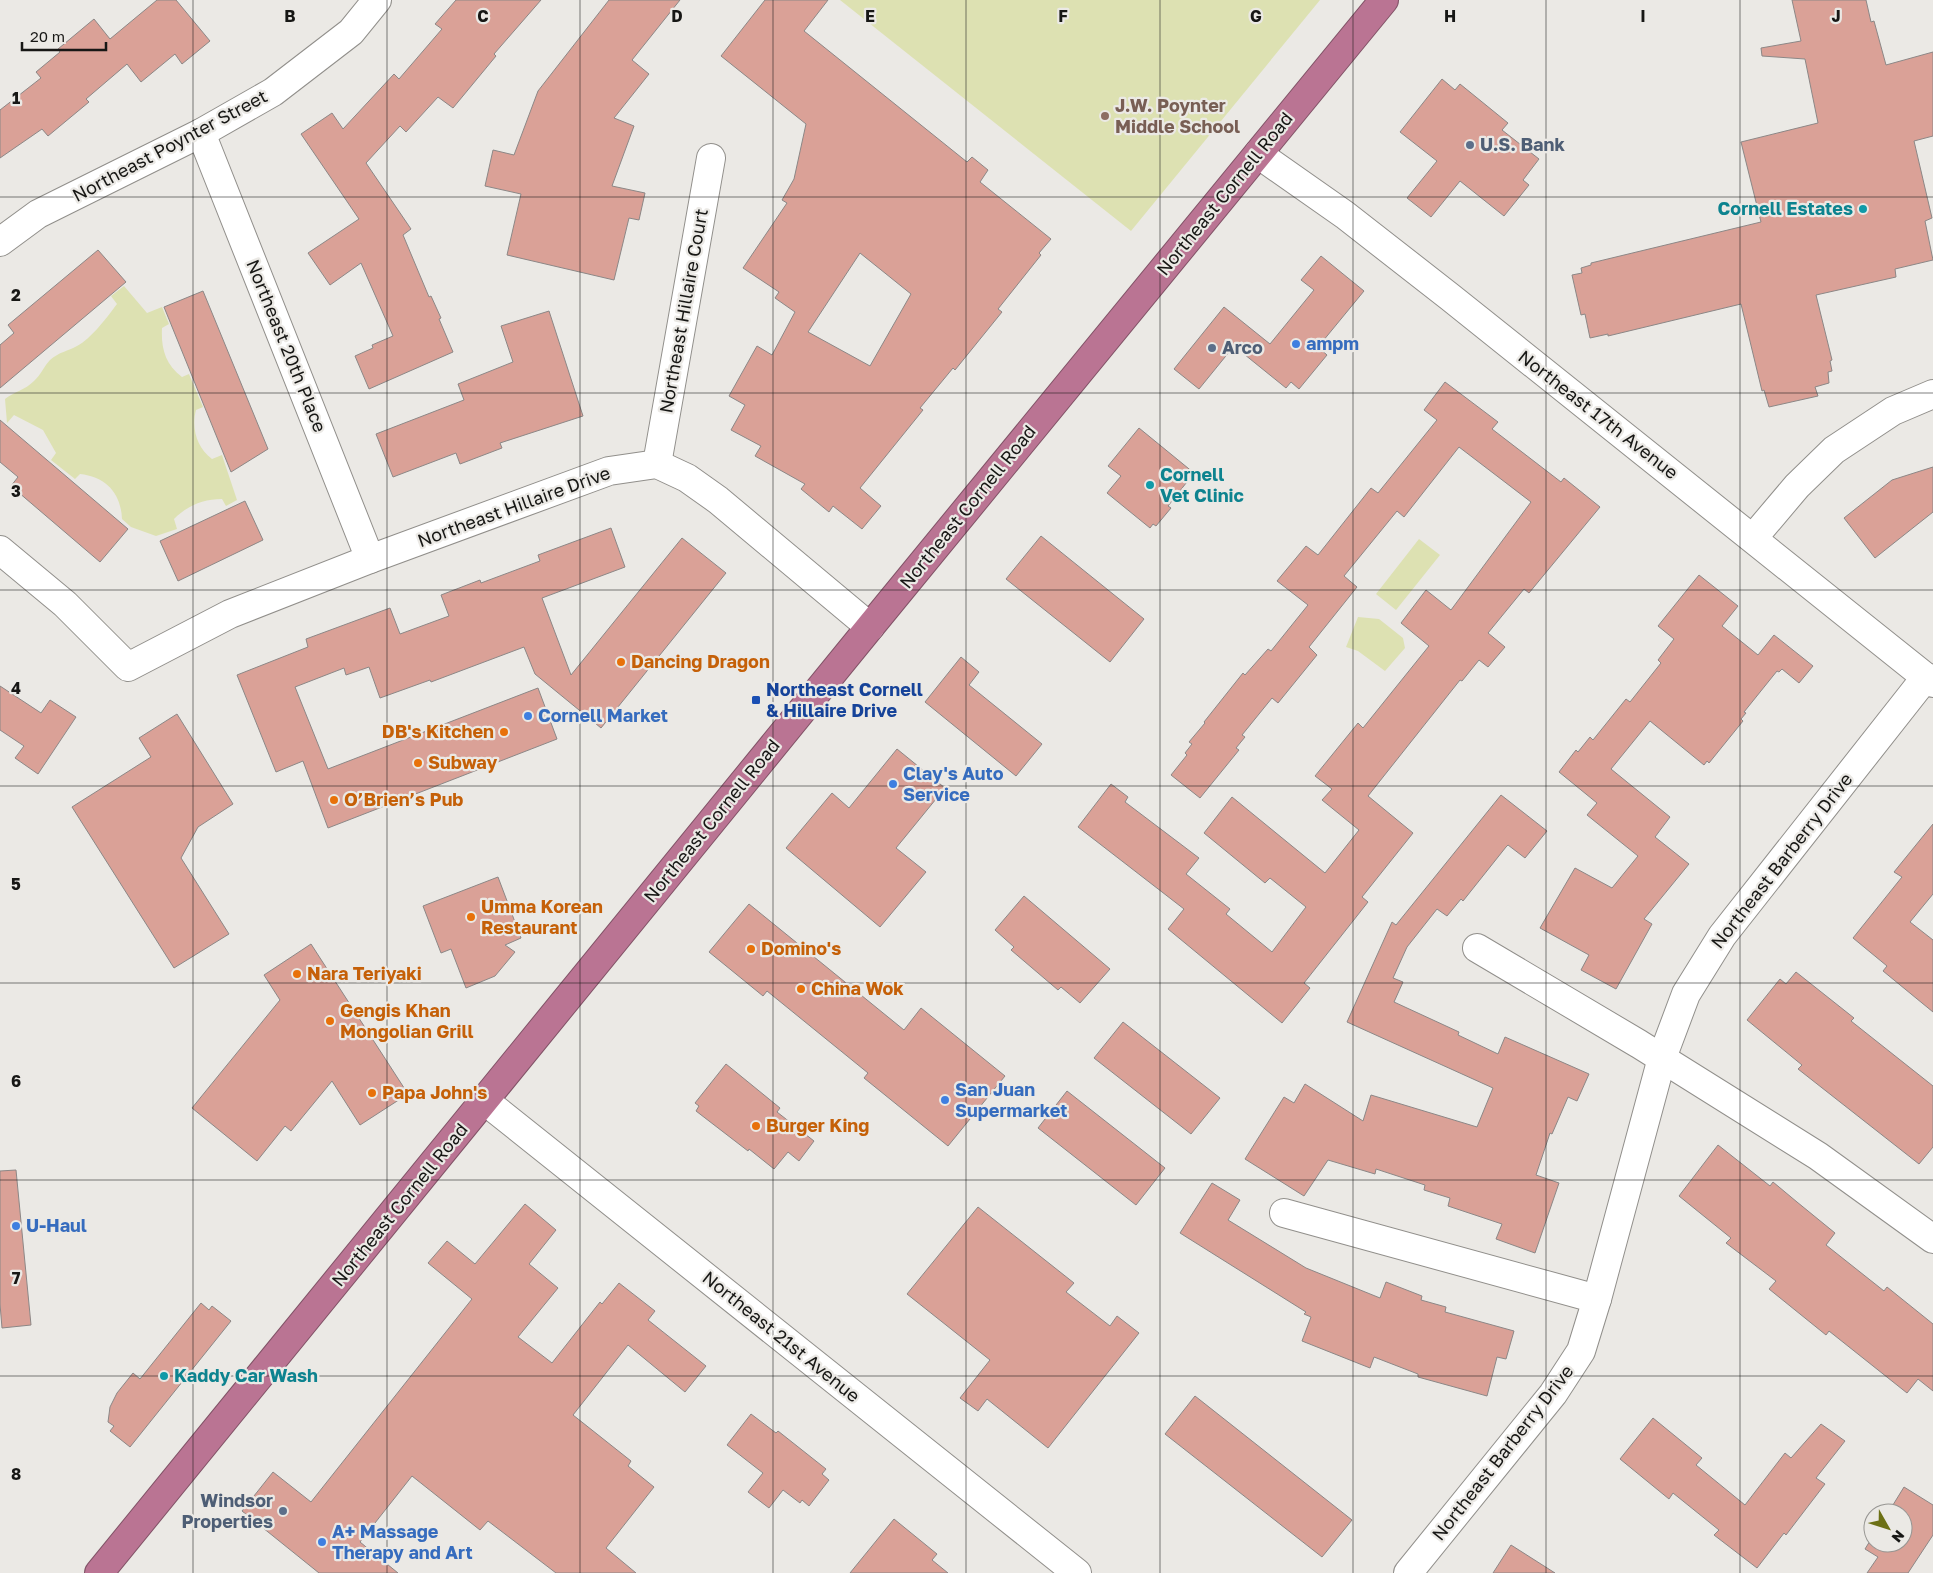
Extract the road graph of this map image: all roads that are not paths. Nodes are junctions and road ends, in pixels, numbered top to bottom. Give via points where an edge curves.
1 (377, 0) edge
2 (1384, 0) edge
3 (202, 133) junction
4 (1258, 154) junction
5 (711, 158) dead end
6 (0, 242) edge
7 (1933, 394) edge
8 (657, 464) junction
9 (1754, 538) junction
10 (0, 550) edge
11 (370, 559) junction
12 (870, 627) junction
13 (1930, 680) edge
14 (1477, 948) dead end
15 (1662, 1058) junction
16 (485, 1101) junction
17 (1284, 1213) dead end
18 (1933, 1238) edge
19 (1597, 1299) junction
20 (99, 1573) edge
21 (1076, 1573) edge
22 (1408, 1573) edge

1 - 3 street, Northeast Poynter Street via 351,32 273,92
2 - 4 highway, Northeast Cornell Road
3 - 6 street, Northeast Poynter Street via 38,214
3 - 11 street, Northeast 20th Place
4 - 9 street, Northeast 17th Avenue via 1345,215
4 - 12 highway, Northeast Cornell Road
5 - 8 street, Northeast Hillaire Court
7 - 9 street via 1893,412 1834,450
8 - 11 street, Northeast Hillaire Drive via 609,471
8 - 12 street via 687,478 718,500
9 - 13 street, Northeast 17th Avenue
10 - 11 street, Northeast Hillaire Drive via 65,604 128,667 230,614
12 - 16 highway, Northeast Cornell Road
13 - 15 street, Northeast Barberry Drive via 1722,936 1686,994
14 - 15 street
15 - 18 street via 1818,1156
15 - 19 street, Northeast Barberry Drive
16 - 20 highway, Northeast Cornell Road
16 - 21 street, Northeast 21st Avenue
17 - 19 street
19 - 22 street, Northeast Barberry Drive via 1581,1351 1553,1394

